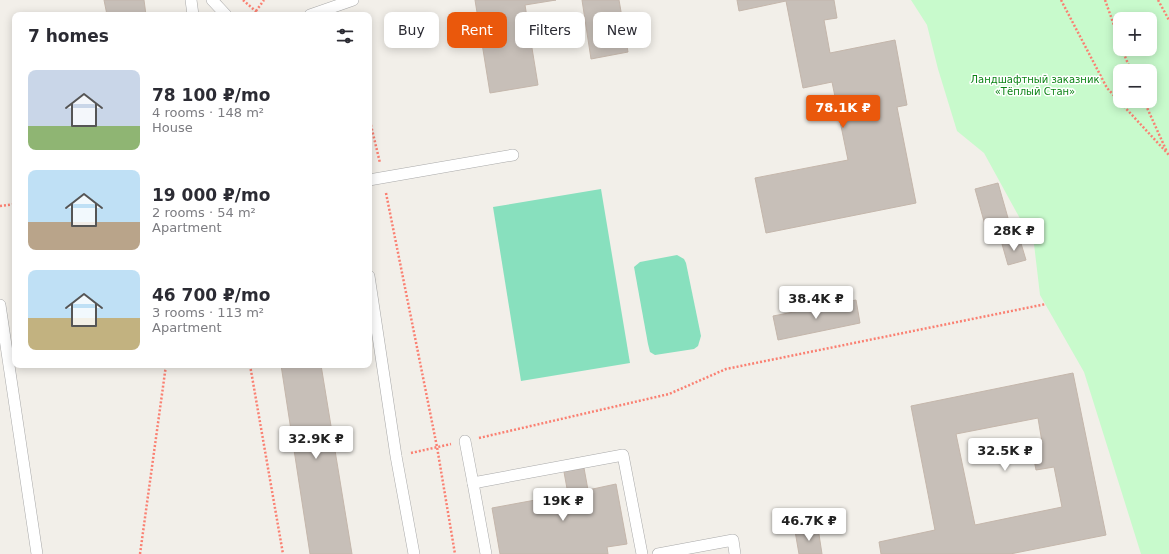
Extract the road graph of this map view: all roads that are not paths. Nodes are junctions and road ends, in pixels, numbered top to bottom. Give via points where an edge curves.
1 (191, 0) edge
2 (212, 0) edge
3 (353, 0) edge
4 (193, 12) edge
5 (223, 12) edge
6 (319, 12) edge
7 (513, 155) dead end
8 (372, 180) edge
9 (372, 296) edge
10 (0, 305) edge
11 (465, 441) road end
12 (473, 483) junction
13 (37, 554) edge
14 (414, 554) edge
15 (486, 554) edge
16 (642, 554) edge
17 (658, 554) edge
18 (735, 554) edge

1 - 4 lane
2 - 5 lane
3 - 6 lane
7 - 8 lane
9 - 14 lane via 396,456
10 - 13 lane
11 - 12 lane
12 - 15 lane
12 - 16 lane via 623,455
17 - 18 lane via 733,540

